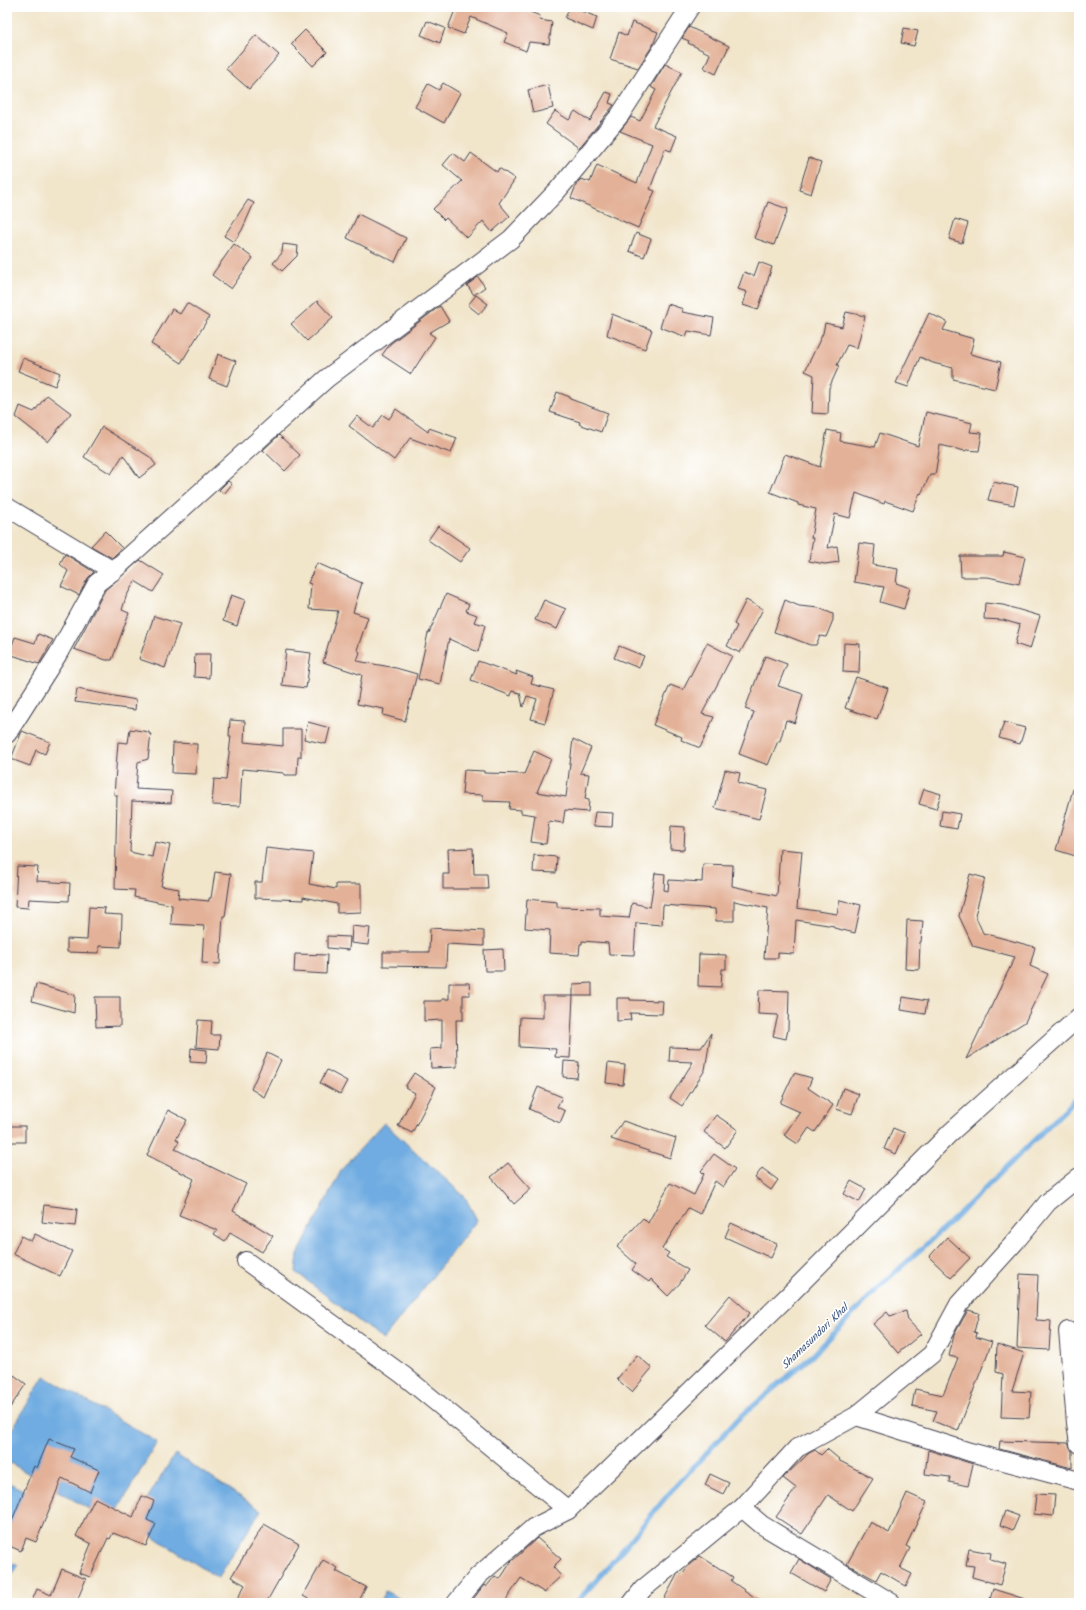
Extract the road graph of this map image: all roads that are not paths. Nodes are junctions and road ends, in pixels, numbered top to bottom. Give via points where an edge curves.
1 (690, 7) edge
2 (7, 507) edge
3 (113, 571) junction
4 (7, 734) edge
5 (1079, 1017) edge
6 (1079, 1177) edge
7 (246, 1261) dead end
8 (1068, 1331) dead end
9 (856, 1416) junction
10 (1079, 1444) edge
11 (1079, 1481) edge
12 (742, 1508) junction
13 (568, 1510) junction
14 (456, 1603) edge
15 (632, 1603) edge
16 (892, 1603) edge

1 - 3 street via 620,115 557,191 511,239 326,379
2 - 3 street
3 - 4 street via 97,583 58,654
5 - 13 street via 950,1133 788,1296
6 - 9 street via 1048,1202 959,1304 932,1354
7 - 13 street via 403,1375
8 - 10 street
9 - 11 street via 970,1452
9 - 12 street via 797,1448
12 - 15 street via 643,1589
12 - 16 street via 762,1525
13 - 14 street via 533,1528 478,1576

